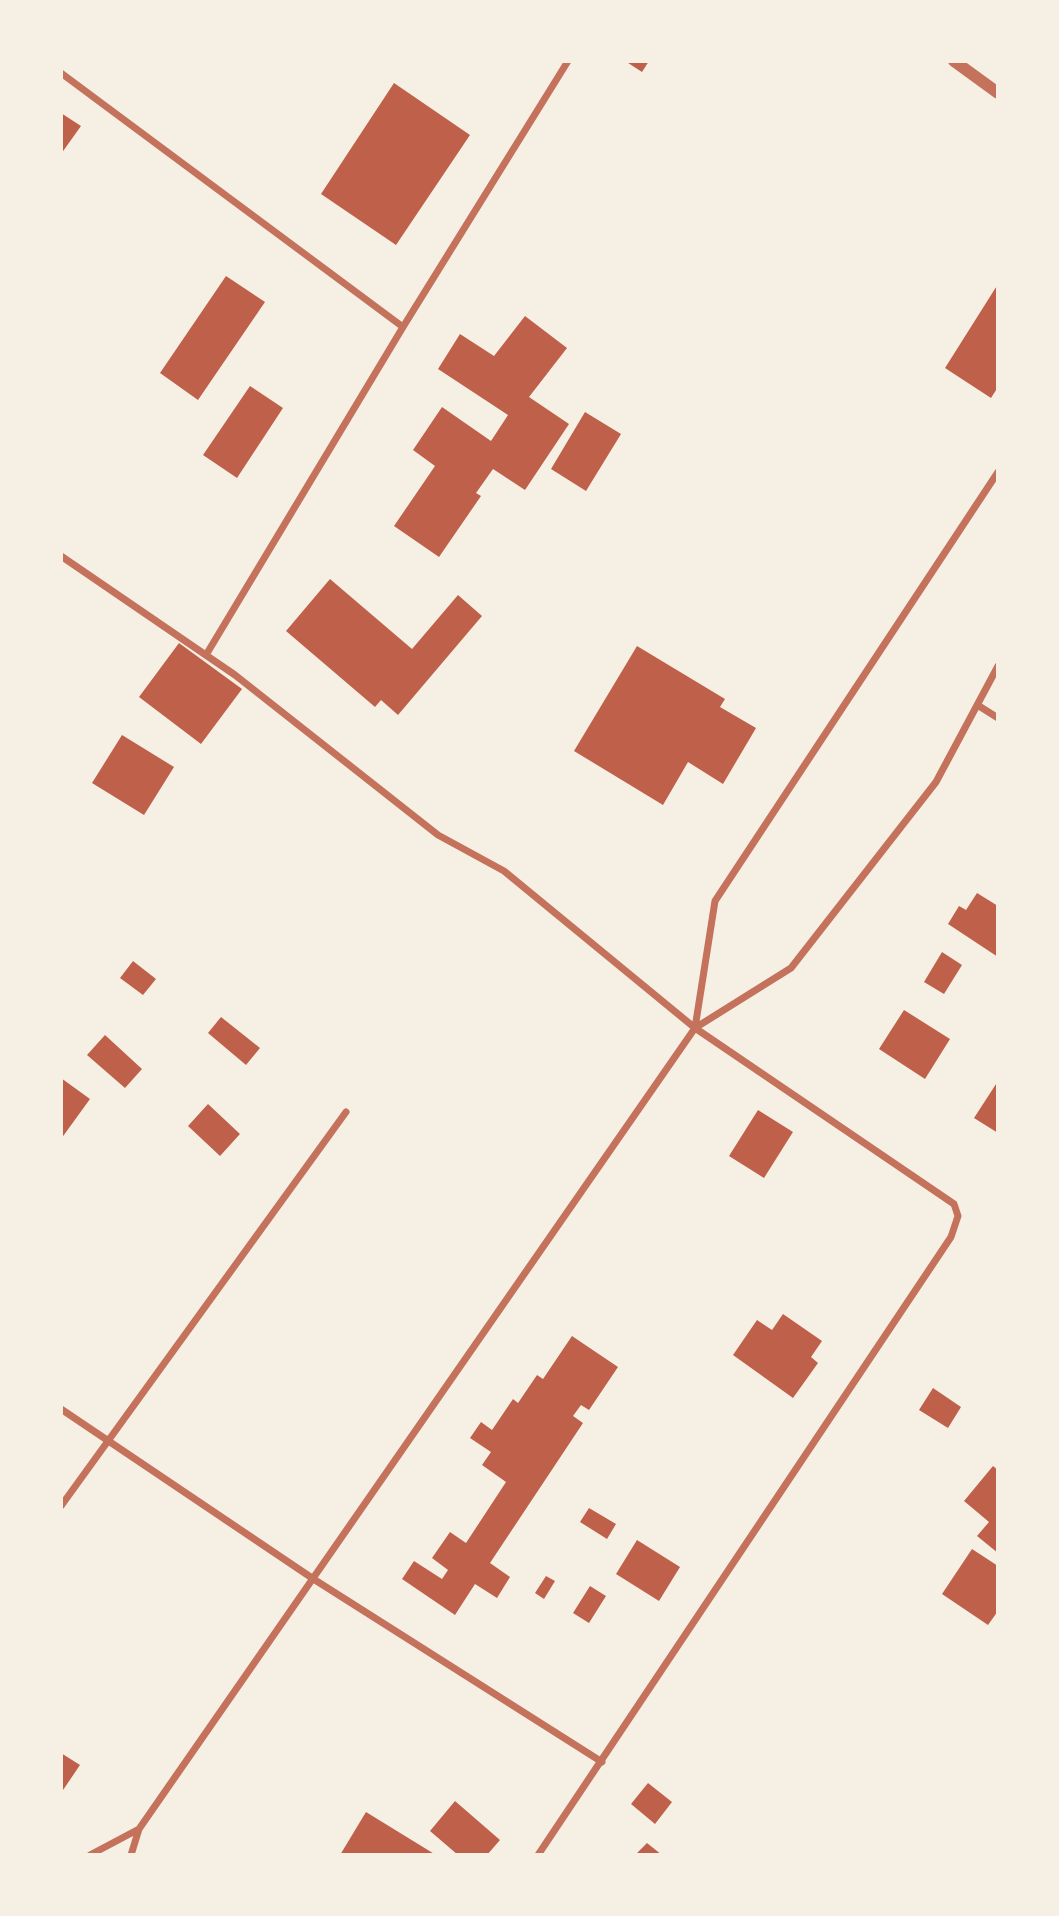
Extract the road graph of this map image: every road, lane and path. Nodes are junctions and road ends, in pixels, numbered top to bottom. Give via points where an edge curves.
1 (568, 61) edge
2 (954, 61) edge
3 (61, 73) edge
4 (998, 93) edge
5 (403, 327) junction
6 (998, 472) edge
7 (61, 556) edge
8 (206, 655) junction
9 (998, 666) edge
10 (979, 706) junction
11 (998, 718) edge
12 (695, 1028) junction
13 (346, 1112) dead end
14 (61, 1409) edge
15 (106, 1440) junction
16 (61, 1506) edge
17 (315, 1580) junction
18 (601, 1762) junction
19 (139, 1829) junction
20 (90, 1855) edge
21 (131, 1855) edge
22 (538, 1855) edge

1 - 5 street
2 - 4 street
3 - 5 street
5 - 8 street
6 - 12 street via 715,901
7 - 8 street
8 - 12 street via 438,835 504,872
9 - 10 street
10 - 11 street
10 - 12 street via 936,782 791,968
12 - 17 street
12 - 18 street via 940,1193 954,1204 958,1216 951,1237
13 - 15 street
14 - 15 street
15 - 16 street
15 - 17 street
17 - 18 street
17 - 19 street
18 - 22 street
19 - 20 street
19 - 21 street

